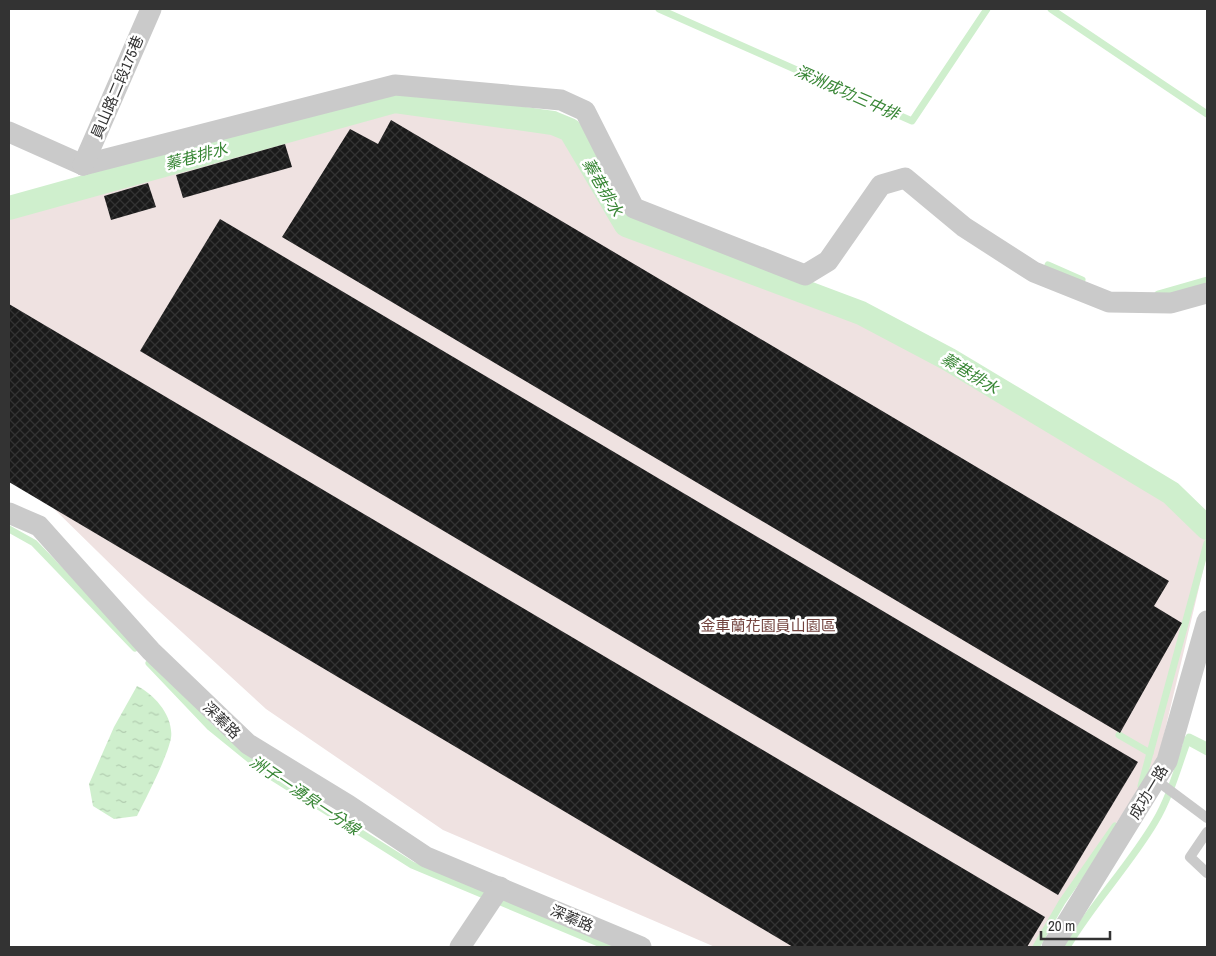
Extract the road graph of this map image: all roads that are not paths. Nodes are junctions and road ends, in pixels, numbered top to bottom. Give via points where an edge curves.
1 (151, 9) edge
2 (9, 132) edge
3 (83, 165) junction
4 (1207, 293) edge
5 (9, 513) edge
6 (1207, 621) edge
7 (1156, 780) junction
8 (1207, 818) edge
9 (1207, 832) edge
10 (1207, 873) edge
11 (500, 887) junction
12 (460, 947) edge
13 (641, 947) edge
14 (1052, 947) edge

1 - 3 street, 員山路二段175巷
2 - 3 street
3 - 4 street via 395,85 561,100 586,111 634,208 805,275 828,261 881,184 905,178 964,228 1034,272 1109,302 1172,304
5 - 11 street, 深蓁路 via 39,526 151,651 248,744 426,857
6 - 7 street, 成功一路 via 1168,761
7 - 8 lane
7 - 14 street, 成功一路
9 - 10 lane via 1190,856
11 - 12 street
11 - 13 street, 深蓁路

